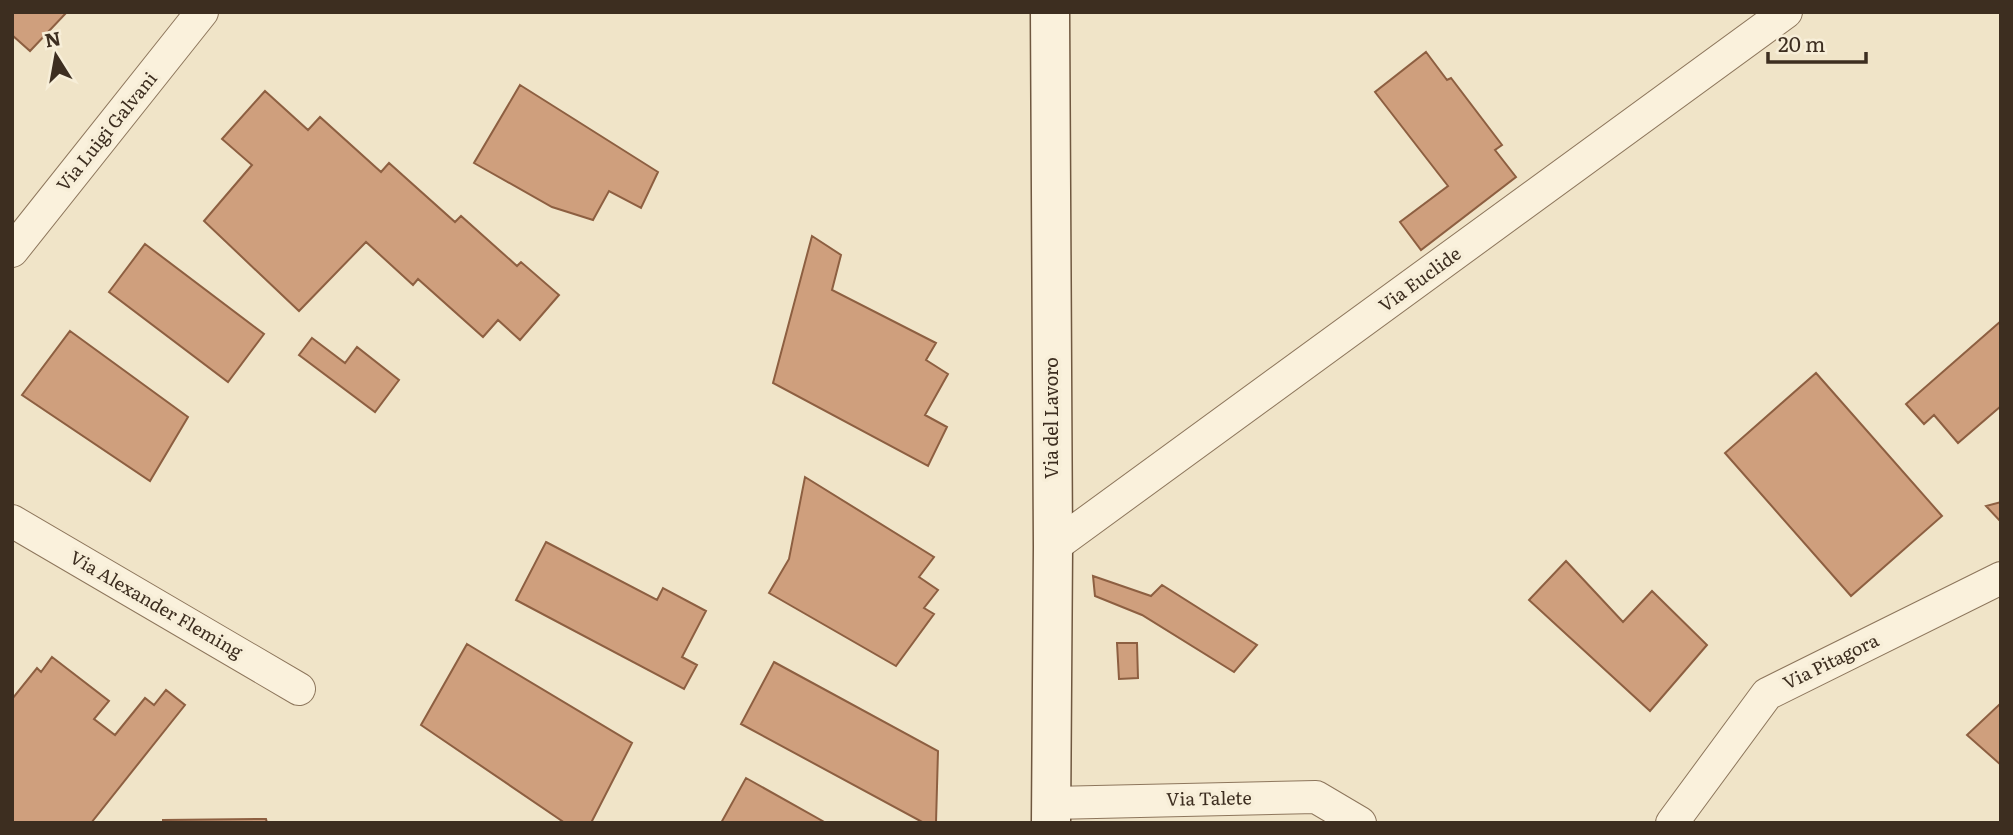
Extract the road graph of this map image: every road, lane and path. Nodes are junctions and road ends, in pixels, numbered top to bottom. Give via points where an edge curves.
1 (202, 12) edge
2 (1050, 12) edge
3 (1786, 12) edge
4 (12, 251) edge
5 (12, 521) edge
6 (1053, 547) junction
7 (2001, 578) edge
8 (299, 689) dead end
9 (1052, 813) edge
10 (1360, 823) edge
11 (1672, 823) edge

1 - 4 street, Via Luigi Galvani
2 - 6 main road, Via del Lavoro
3 - 6 street, Via Euclide
5 - 8 street, Via Alexander Fleming
6 - 9 main road, Via del Lavoro
7 - 11 street, Via Pitagora via 1767,694
9 - 10 street, Via Talete via 1316,797

